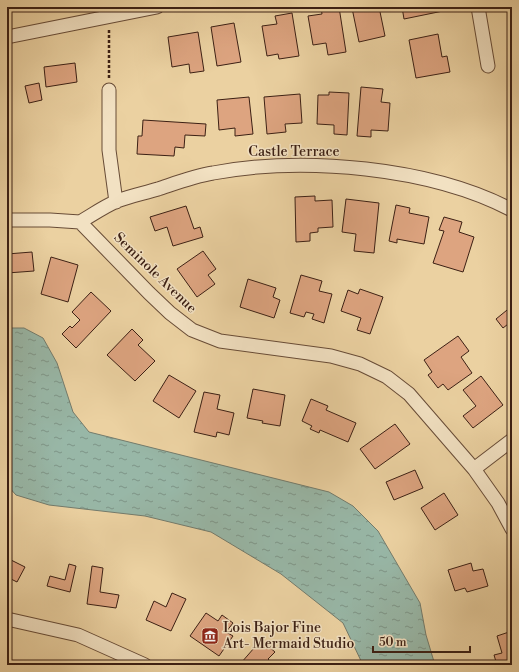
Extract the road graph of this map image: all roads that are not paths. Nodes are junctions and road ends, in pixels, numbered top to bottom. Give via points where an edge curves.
1 (157, 7) edge
2 (478, 7) edge
3 (7, 37) edge
4 (488, 66) dead end
5 (109, 90) road end
6 (116, 202) junction
7 (512, 210) edge
8 (7, 220) edge
9 (80, 222) junction
10 (512, 440) edge
11 (474, 469) junction
12 (512, 529) edge
13 (7, 618) edge
14 (145, 665) edge

1 - 3 street
2 - 4 street
5 - 6 street via 109,150
6 - 7 street, Castle Terrace via 213,173 245,168 307,165 415,177 490,199
6 - 9 street, Castle Terrace
8 - 9 street
9 - 11 street, Seminole Avenue via 149,293 192,330 220,341 331,356 360,364 387,377 399,385 428,415
10 - 11 street
11 - 12 street, Seminole Avenue via 498,503
13 - 14 street via 78,635

